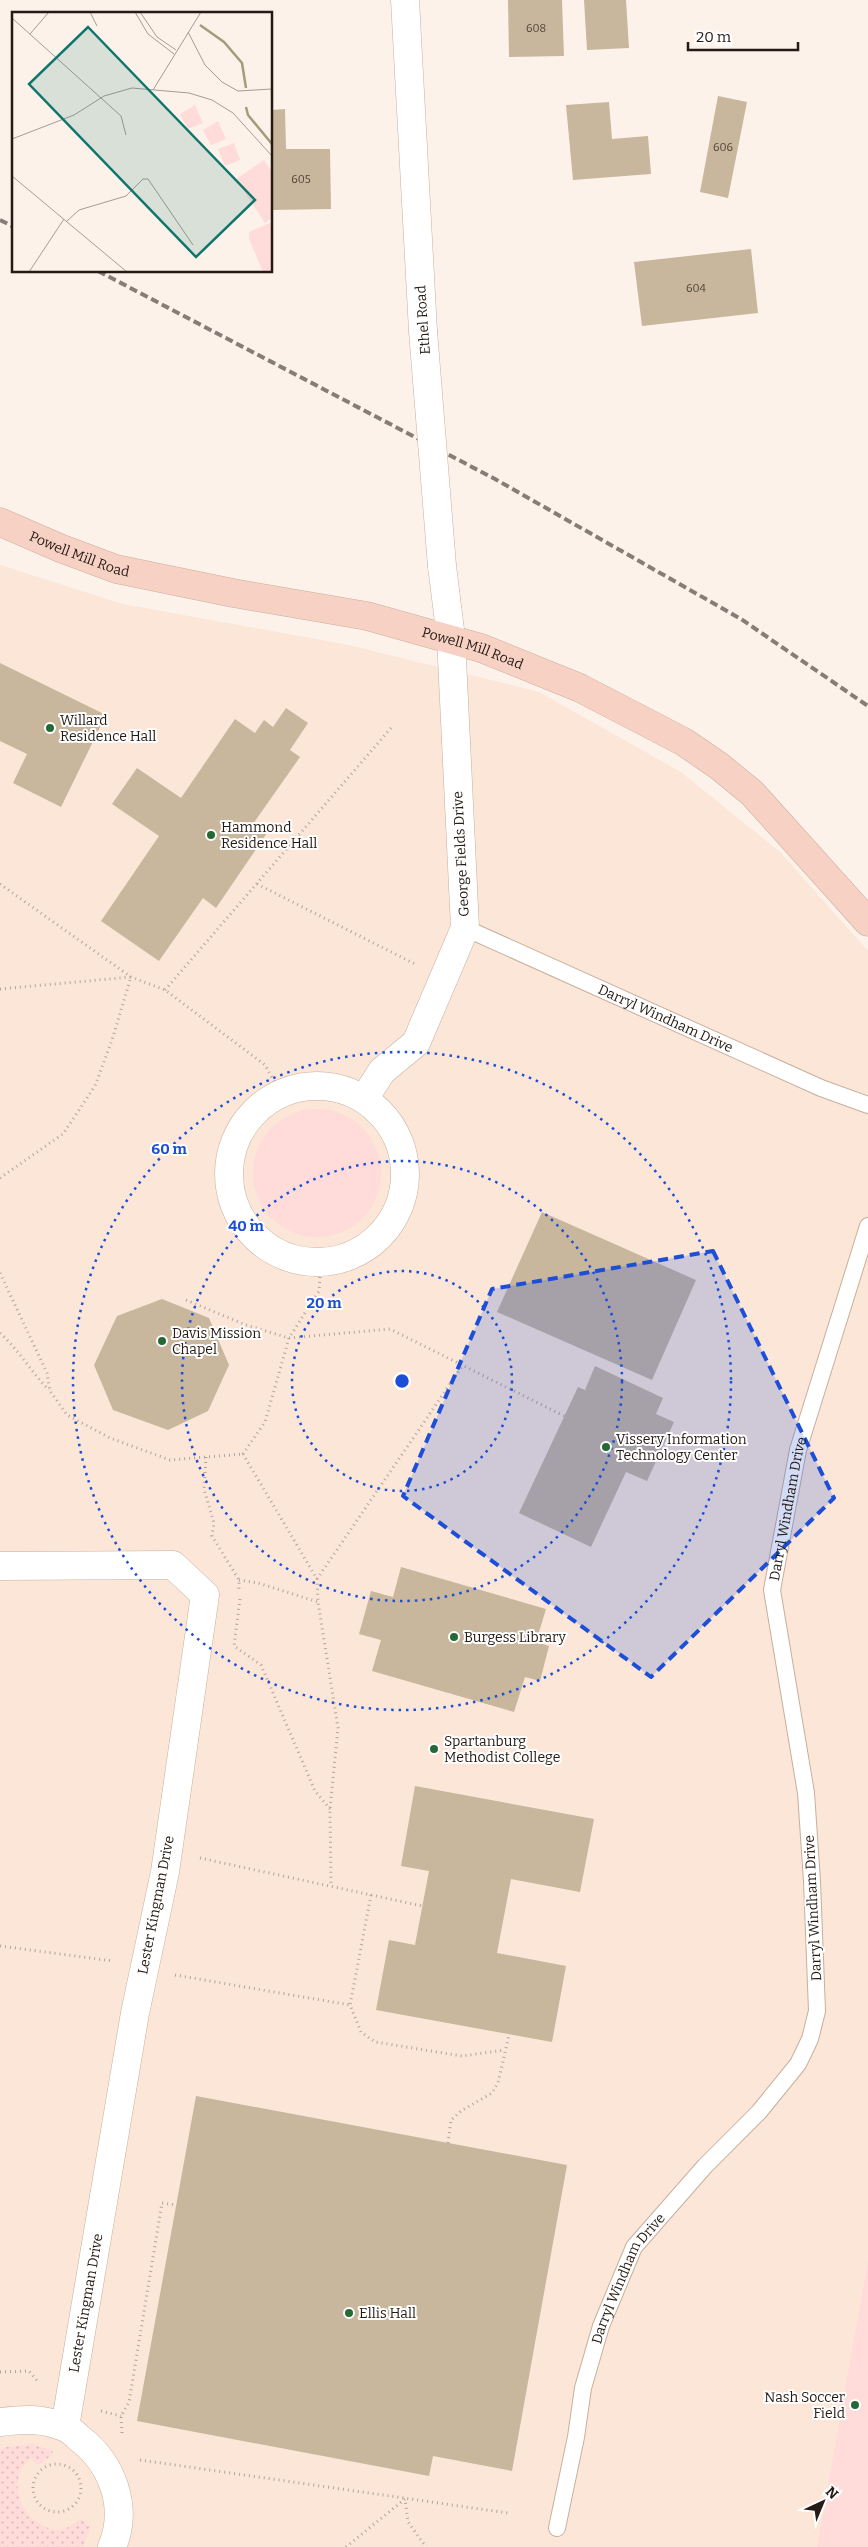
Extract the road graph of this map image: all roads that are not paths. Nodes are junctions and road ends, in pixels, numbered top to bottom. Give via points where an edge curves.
1 (405, 0) edge
2 (0, 522) edge
3 (451, 638) junction
4 (868, 922) edge
5 (465, 928) junction
6 (364, 1099) junction
7 (868, 1105) edge
8 (868, 1226) edge
9 (0, 1566) edge
10 (0, 2422) edge
11 (65, 2427) junction
12 (557, 2528) dead end
13 (112, 2547) edge

1 - 3 street, Ethel Road, bridge via 424,330 442,566
2 - 3 street, Powell Mill Road via 116,569 367,616
3 - 4 street, Powell Mill Road via 580,688 684,742 752,793
3 - 5 street, George Fields Drive
5 - 6 street, George Fields Drive via 416,1043 382,1071
5 - 7 lane, Darryl Windham Drive via 821,1088
6 - 6 street via 331,1087 296,1088 265,1102 241,1128 229,1160 230,1194 245,1226 270,1250 303,1262 337,1261 369,1247 393,1222 405,1189 404,1154 389,1122
8 - 12 lane, Darryl Windham Drive via 798,1450 772,1590 806,1793 817,2011 810,2039 798,2064 759,2112 705,2166 634,2247 601,2326 583,2388
9 - 11 street, Lester Kingman Drive via 172,1565 206,1595 167,1851 135,2014
10 - 11 street via 28,2418
11 - 13 street via 96,2451 114,2484 119,2515

